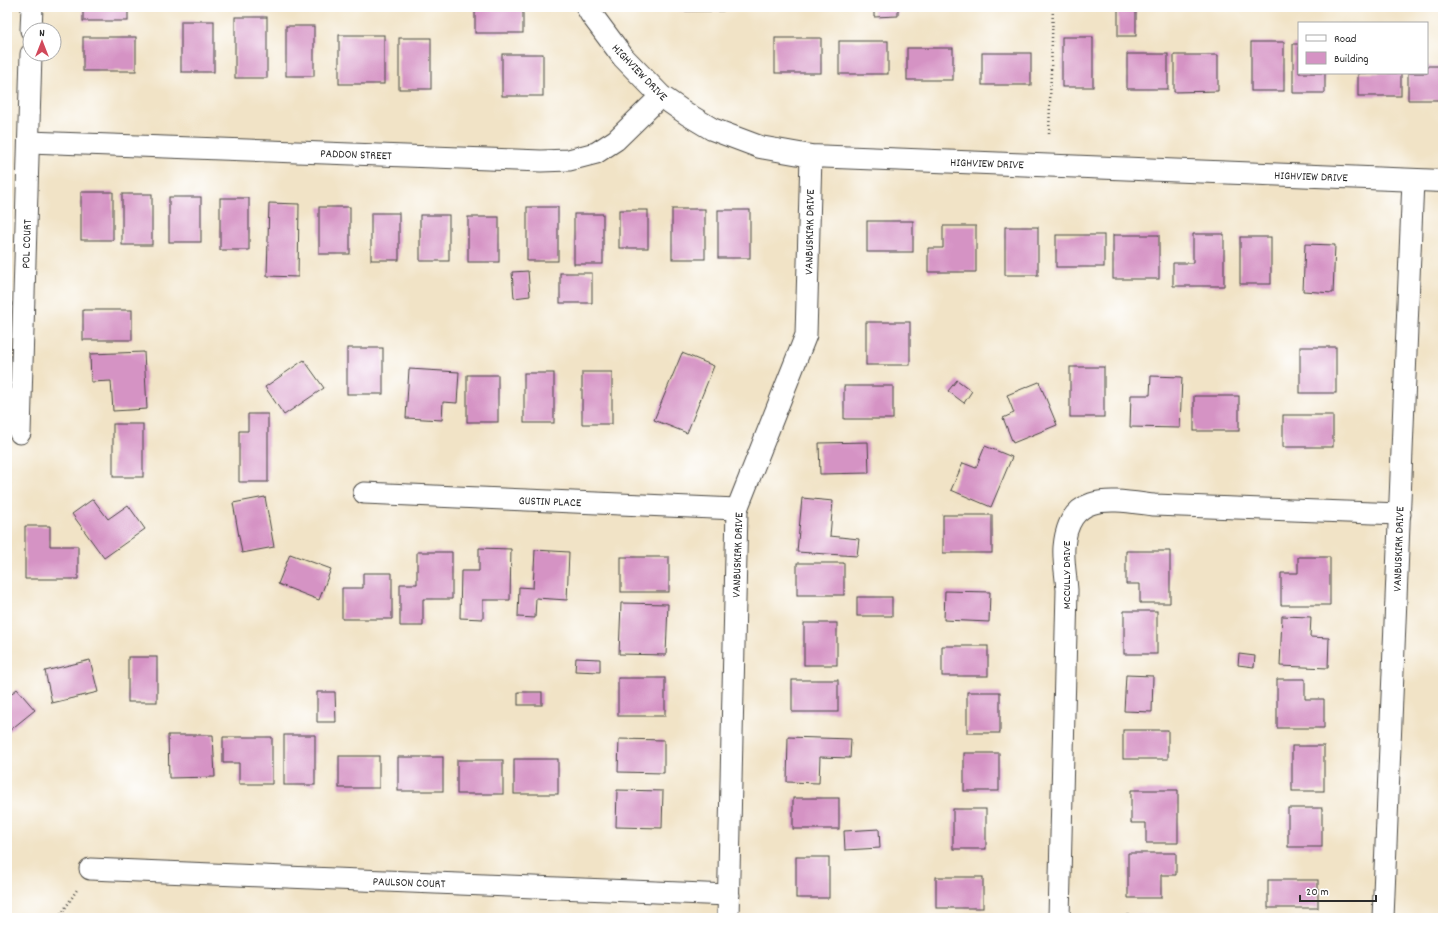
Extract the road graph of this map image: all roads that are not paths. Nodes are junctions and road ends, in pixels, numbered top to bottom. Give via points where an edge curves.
1 (32, 7) edge
2 (587, 7) edge
3 (31, 22) edge
4 (31, 62) edge
5 (661, 96) junction
6 (29, 142) junction
7 (810, 156) junction
8 (1413, 180) junction
9 (1443, 181) edge
10 (20, 433) dead end
11 (364, 493) dead end
12 (737, 509) junction
13 (1400, 514) junction
14 (90, 869) road end
15 (728, 895) junction
16 (728, 918) edge
17 (1059, 918) edge
18 (1383, 918) edge

1 - 3 street
2 - 5 street, HIGHVIEW DRIVE via 624,57
4 - 6 street, POL COURT
5 - 6 street, PADDON STREET via 616,140 596,153 569,160
5 - 7 street, HIGHVIEW DRIVE via 712,129 760,147
6 - 10 street, POL COURT
7 - 8 street, HIGHVIEW DRIVE
7 - 12 street, VANBUSKIRK DRIVE via 806,335
8 - 9 street, HIGHVIEW DRIVE
8 - 13 street, VANBUSKIRK DRIVE
11 - 12 street, GUSTIN PLACE
12 - 15 street, VANBUSKIRK DRIVE
13 - 17 street, MCCULLY DRIVE via 1154,505 1115,500 1096,502 1079,509 1067,528 1064,548 1067,590
13 - 18 street, VANBUSKIRK DRIVE
14 - 15 street, PAULSON COURT
15 - 16 street, VANBUSKIRK DRIVE

